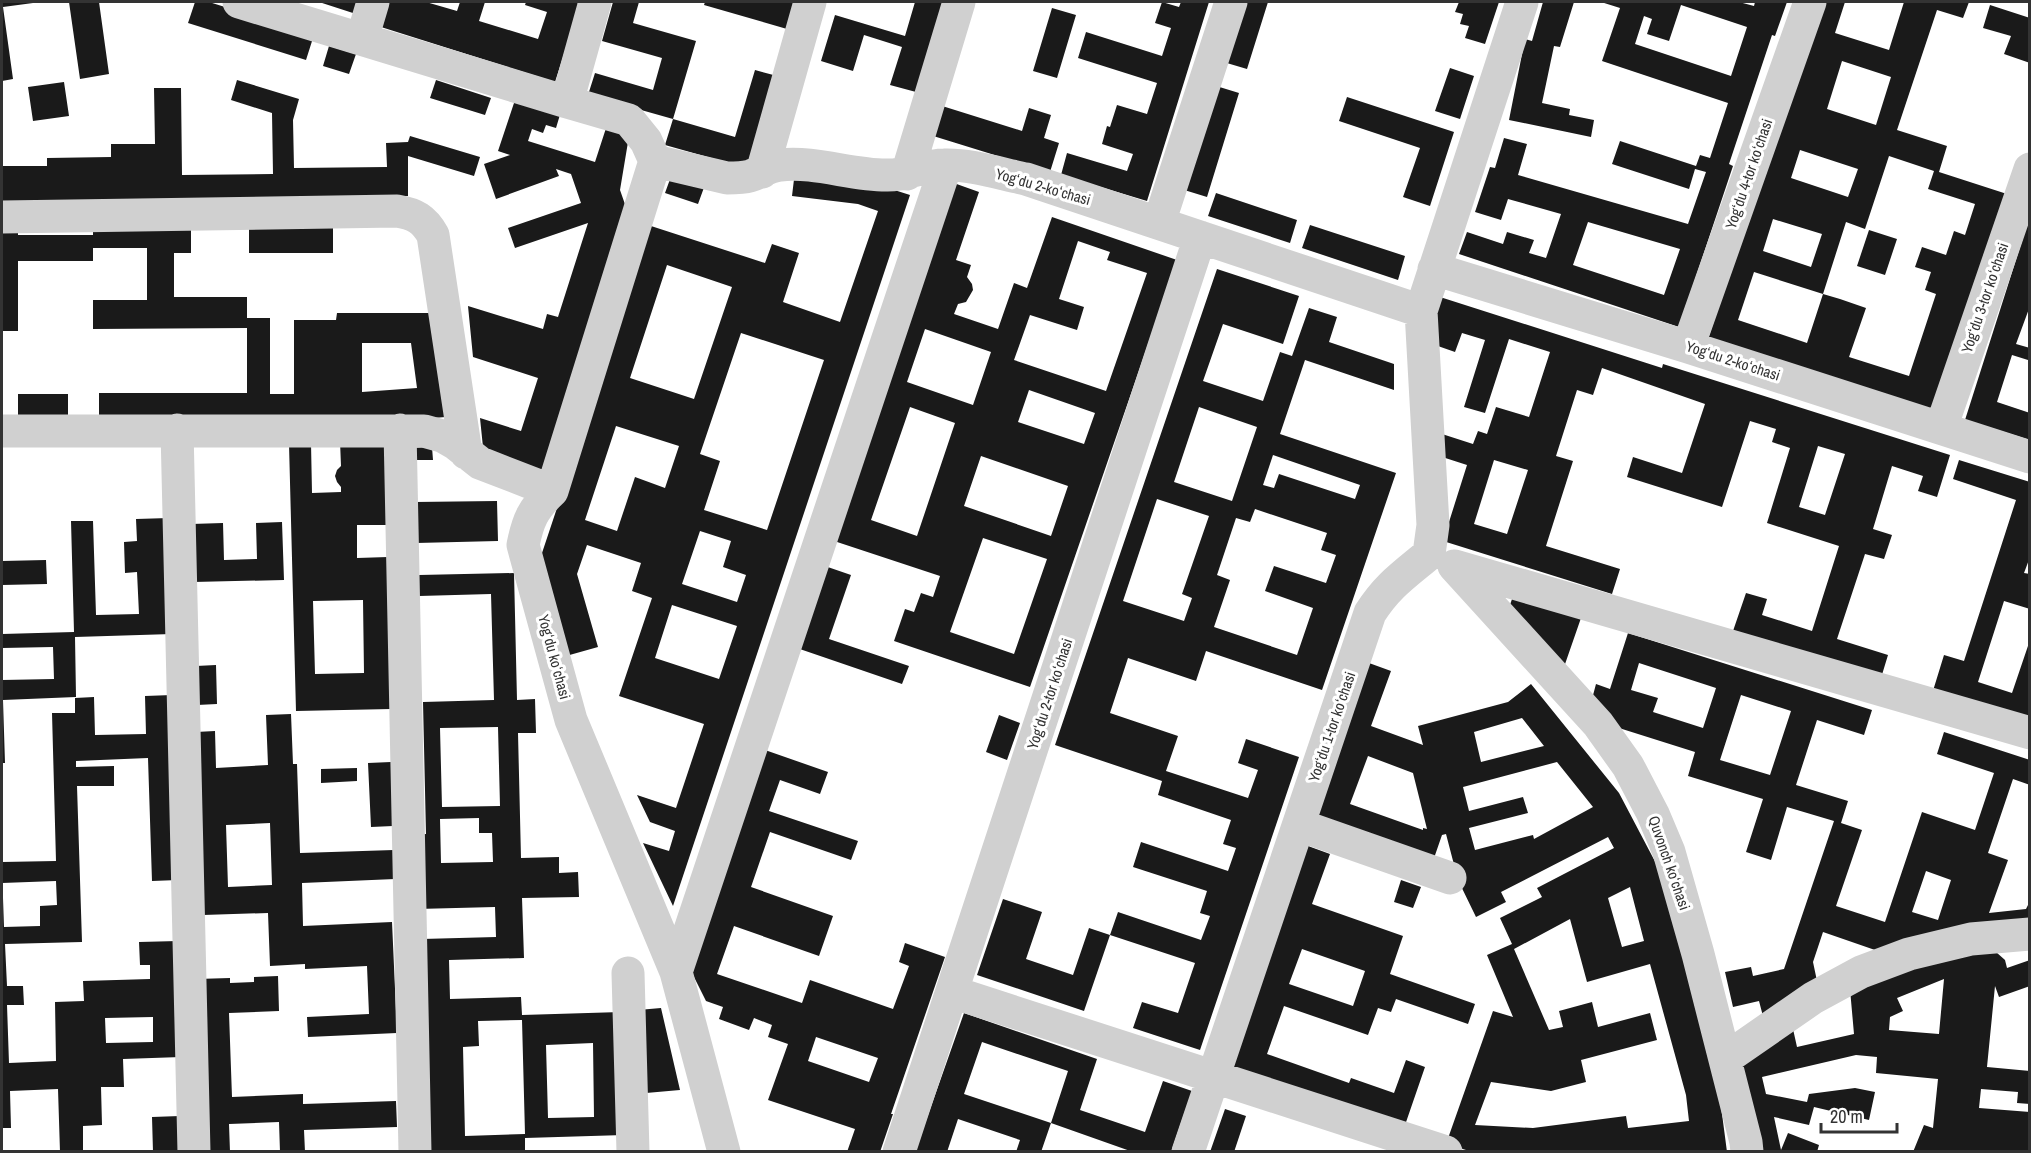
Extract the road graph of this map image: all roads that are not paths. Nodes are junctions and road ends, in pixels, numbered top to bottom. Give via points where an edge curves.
1 (238, 2) edge
2 (373, 2) edge
3 (595, 2) edge
4 (810, 2) edge
5 (959, 2) edge
6 (1231, 2) edge
7 (1522, 2) edge
8 (1810, 2) edge
9 (362, 39) junction
10 (567, 102) junction
11 (655, 161) junction
12 (946, 165) junction
13 (2030, 169) edge
14 (762, 171) junction
15 (907, 174) junction
16 (2, 217) edge
17 (1159, 223) junction
18 (1200, 237) junction
19 (1434, 269) junction
20 (1421, 311) junction
21 (1688, 346) junction
22 (1941, 428) junction
23 (177, 430) junction
24 (400, 430) junction
25 (2, 431) edge
26 (466, 453) junction
27 (2030, 457) edge
28 (552, 491) junction
29 (1442, 560) junction
30 (2030, 733) edge
31 (1299, 825) junction
32 (1450, 878) dead end
33 (2030, 934) edge
34 (676, 972) junction
35 (628, 973) dead end
36 (952, 993) junction
37 (1725, 1059) junction
38 (1214, 1076) junction
39 (194, 1152) edge
40 (414, 1152) edge
41 (633, 1152) edge
42 (724, 1152) edge
43 (899, 1152) edge
44 (1188, 1152) edge
45 (1446, 1152) edge
46 (1747, 1152) edge

1 - 9 street
2 - 9 street
3 - 10 street
4 - 14 street
5 - 15 street
6 - 17 street
7 - 19 street
8 - 21 street, Yogʻdu 4-tor koʻchasi
9 - 10 street
10 - 11 street via 629,120 646,141
11 - 14 street, Yogʻdu 2-koʻchasi via 727,178
11 - 28 street, Yogʻdu koʻchasi
12 - 15 street, Yogʻdu 2-koʻchasi
12 - 17 street, Yogʻdu 2-koʻchasi via 1026,179
12 - 34 street
13 - 22 street, Yogʻdu 3-tor koʻchasi
14 - 15 street, Yogʻdu 2-koʻchasi via 790,165
16 - 26 street via 397,211 415,214 427,223 433,235
17 - 18 street, Yogʻdu 2-koʻchasi
18 - 20 street, Yogʻdu 2-koʻchasi
18 - 36 street, Yogʻdu 2-tor koʻchasi
19 - 20 street
19 - 21 street, Yogʻdu 2-koʻchasi
20 - 29 street via 1432,525
21 - 22 street, Yogʻdu 2-koʻchasi
22 - 27 street, Yogʻdu 2-koʻchasi
23 - 24 street
23 - 25 street
23 - 39 street
24 - 26 street via 442,436
24 - 40 street
26 - 28 street via 480,463
28 - 34 street, Yogʻdu koʻchasi via 537,505 527,523 523,545 571,720
29 - 30 street
29 - 31 street, Yogʻdu 1-tor koʻchasi via 1394,581 1370,613
29 - 37 street, Quvonch koʻchasi via 1598,724 1628,766 1669,852
31 - 32 street
31 - 38 street, Yogʻdu 1-tor koʻchasi
33 - 37 street via 1971,939 1909,954 1862,972 1813,998
34 - 42 street, Yogʻdu koʻchasi
35 - 41 street
36 - 38 street
36 - 43 street, Yogʻdu 2-tor koʻchasi
37 - 46 street, Quvonch koʻchasi
38 - 44 street, Yogʻdu 1-tor koʻchasi
38 - 45 street

